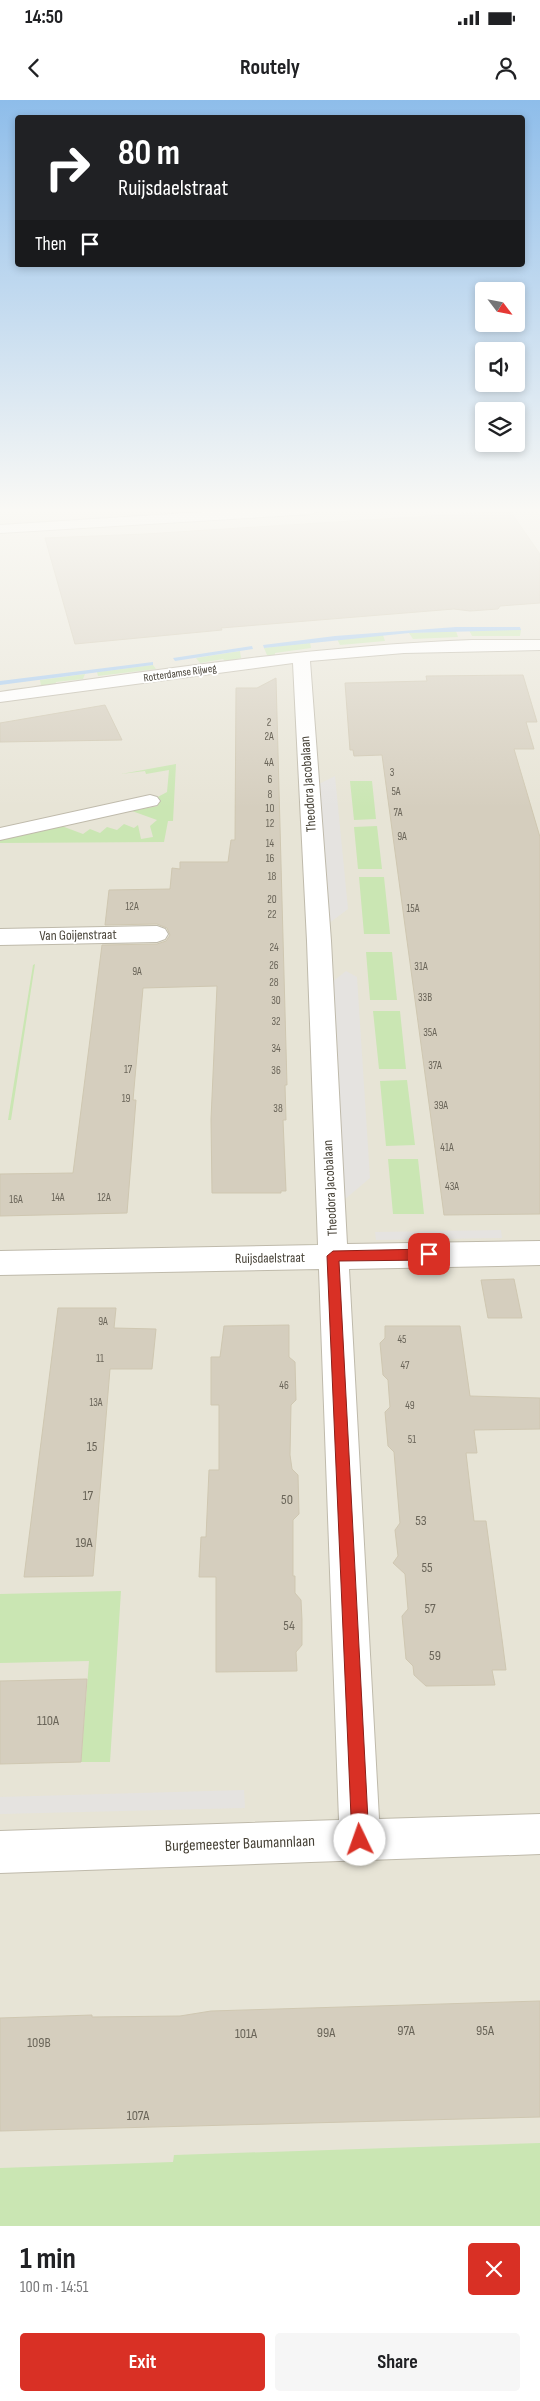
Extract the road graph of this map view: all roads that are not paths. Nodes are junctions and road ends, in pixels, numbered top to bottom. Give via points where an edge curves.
1 (540, 645) edge
2 (301, 657) junction
3 (0, 697) edge
4 (150, 801) dead end
5 (0, 834) edge
6 (156, 934) dead end
7 (0, 937) edge
8 (540, 1253) edge
9 (333, 1256) junction
10 (0, 1263) edge
11 (540, 1834) edge
12 (360, 1840) junction
13 (0, 1852) edge

1 - 2 street, Rotterdamse Rijweg via 450,645
2 - 3 street, Rotterdamse Rijweg
2 - 9 street, Theodora Jacobalaan via 319,941
4 - 5 street
6 - 7 street, Van Goijenstraat
8 - 9 street, Ruijsdaelstraat
9 - 10 street, Ruijsdaelstraat
9 - 12 street, Theodora Jacobalaan
11 - 12 street, Burgemeester Baumannlaan
12 - 13 street, Burgemeester Baumannlaan

